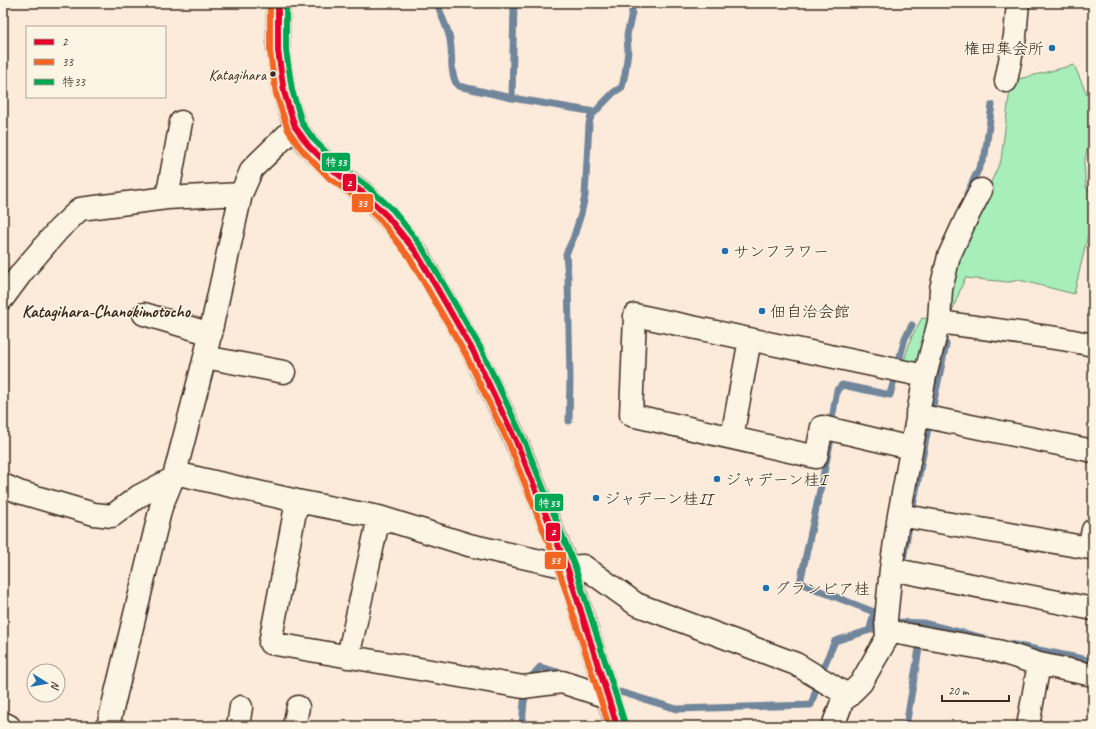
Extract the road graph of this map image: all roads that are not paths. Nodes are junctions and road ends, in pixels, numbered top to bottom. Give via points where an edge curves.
1 (278, 3) edge
2 (1018, 3) edge
3 (1006, 81) dead end
4 (181, 122) dead end
5 (295, 127) junction
6 (981, 190) dead end
7 (241, 194) junction
8 (167, 198) junction
9 (3, 298) edge
10 (144, 314) dead end
11 (939, 322) junction
12 (210, 334) junction
13 (750, 339) junction
14 (1093, 345) edge
15 (205, 357) junction
16 (284, 372) dead end
17 (926, 376) junction
18 (917, 416) junction
19 (732, 437) junction
20 (911, 448) junction
21 (1093, 451) edge
22 (173, 476) junction
23 (3, 485) edge
24 (297, 501) junction
25 (899, 515) junction
26 (379, 517) junction
27 (1093, 530) edge
28 (567, 567) junction
29 (891, 569) junction
30 (1093, 609) edge
31 (886, 625) junction
32 (348, 657) junction
33 (1039, 664) junction
34 (1093, 675) edge
35 (849, 696) junction
36 (608, 697) junction
37 (3, 723) edge
38 (10, 726) edge
39 (108, 726) edge
40 (617, 726) edge
41 (832, 726) edge
42 (1028, 726) edge

1 - 5 street via 278,51 284,92
2 - 3 street via 1015,36
4 - 8 street
5 - 7 street via 252,169
5 - 28 street via 308,145 335,172 363,193 387,216 416,252 473,351 516,441
6 - 11 street via 949,256 941,289
7 - 8 street
7 - 12 street
8 - 9 street via 80,209 58,230
10 - 12 street
11 - 14 street
11 - 17 street
12 - 15 street
13 - 17 street
13 - 19 street
13 - 19 street via 635,315 631,415
15 - 16 street
15 - 22 street
17 - 18 street
18 - 20 street
18 - 21 street
19 - 20 street via 816,457 822,427
20 - 25 street
22 - 23 street via 112,516 87,512
22 - 24 street
22 - 39 street via 161,507
24 - 26 street
24 - 32 street via 270,644
25 - 27 street via 1090,548
25 - 29 street
26 - 28 street via 469,545
26 - 32 street
28 - 35 street via 583,566 636,604 796,664
28 - 36 street
29 - 30 street
29 - 31 street
31 - 33 street via 998,651
31 - 35 street via 887,638 861,683
32 - 36 street via 528,687 562,682
33 - 34 street
33 - 42 street
35 - 41 street via 842,702
36 - 40 street
37 - 38 street

